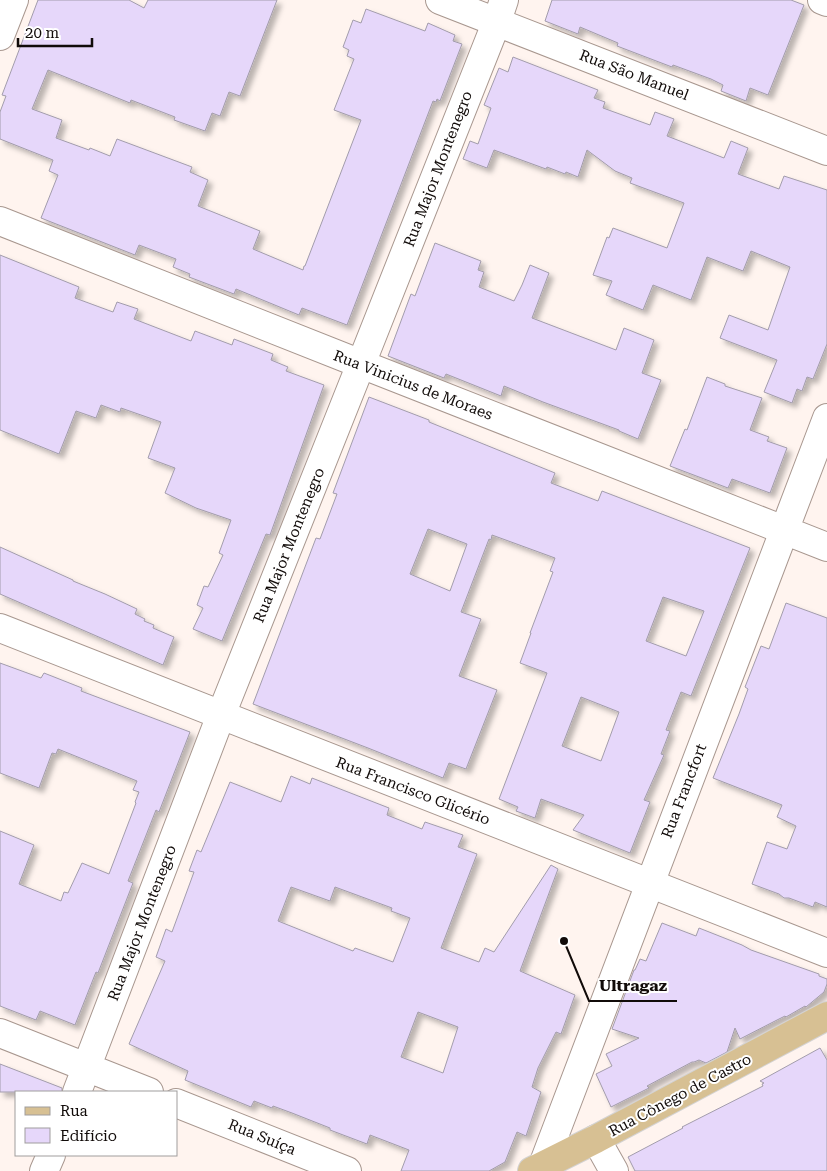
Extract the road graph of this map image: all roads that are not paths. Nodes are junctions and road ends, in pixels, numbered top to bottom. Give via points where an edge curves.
1 (14, 0) edge
2 (440, 0) edge
3 (822, 0) edge
4 (827, 2) edge
5 (500, 10) edge
6 (0, 36) edge
7 (827, 151) edge
8 (0, 221) edge
9 (362, 364) junction
10 (827, 418) edge
11 (784, 530) junction
12 (827, 547) edge
13 (0, 628) edge
14 (220, 715) junction
15 (649, 883) junction
16 (827, 953) edge
17 (827, 1016) edge
18 (0, 1033) edge
19 (82, 1080) edge
20 (143, 1091) edge
21 (178, 1104) edge
22 (596, 1139) junction
23 (51, 1156) edge
24 (537, 1168) edge
25 (44, 1171) edge
26 (347, 1171) edge
27 (614, 1171) edge

1 - 6 street
2 - 5 street, Rua São Manuel
3 - 4 street
5 - 7 street, Rua São Manuel
5 - 9 street, Rua Major Montenegro
8 - 9 street, Rua Vinicius de Moraes
9 - 11 street, Rua Vinicius de Moraes
9 - 14 street, Rua Major Montenegro
10 - 11 street, Rua Francfort
11 - 12 street, Rua Vinicius de Moraes
11 - 15 street, Rua Francfort
13 - 14 street, Rua Francisco Glicério
14 - 15 street, Rua Francisco Glicério
14 - 19 street, Rua Major Montenegro
15 - 16 street, Rua Francisco Glicério
15 - 24 street, Rua Francfort
17 - 22 main road, Rua Cônego de Castro
18 - 19 street
19 - 20 street
21 - 26 street, Rua Suíça
22 - 24 main road, Rua Cônego de Castro
22 - 27 street
23 - 25 street

